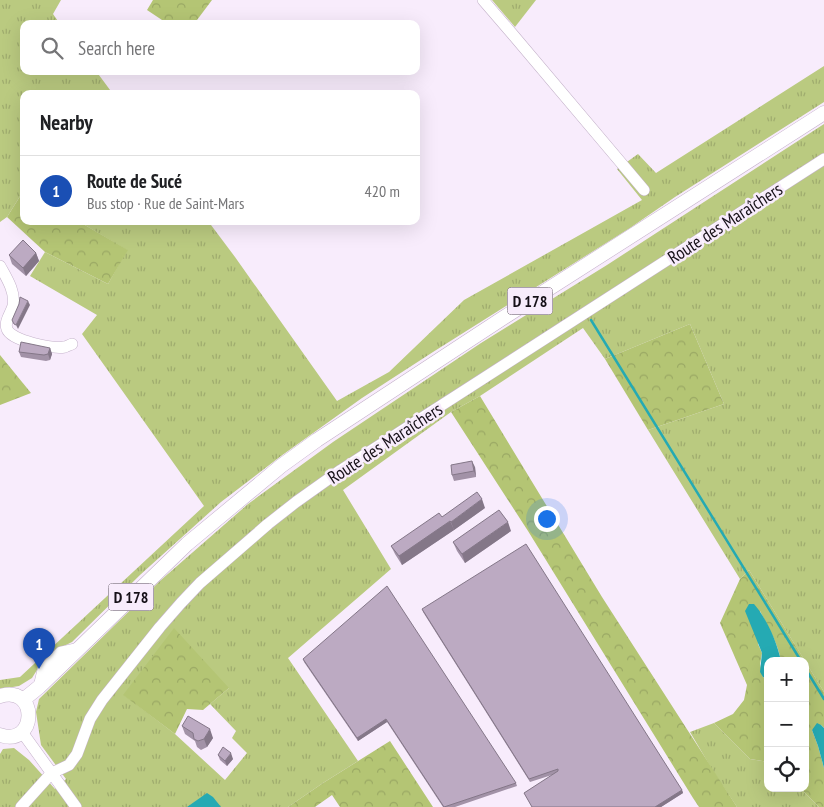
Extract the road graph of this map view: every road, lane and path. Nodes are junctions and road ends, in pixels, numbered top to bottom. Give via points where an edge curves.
1 (482, 0) edge
2 (824, 113) edge
3 (824, 159) edge
4 (644, 190) dead end
5 (0, 266) edge
6 (72, 344) dead end
7 (0, 696) edge
8 (23, 700) junction
9 (22, 732) junction
10 (0, 736) edge
11 (51, 774) junction
12 (21, 807) edge
13 (76, 807) edge

1 - 4 street
2 - 8 main road, D 178 via 503,318 281,466 187,544
3 - 11 street, Route des Maraîchers via 341,470 268,524 200,583 160,627 102,700 69,765
5 - 6 street via 12,290 13,306 6,323 12,336 43,345 63,347
7 - 8 main road via 12,694
8 - 9 main road via 30,716
9 - 10 main road via 16,736
9 - 11 street
11 - 12 street, Route des Maraîchers
11 - 13 street

